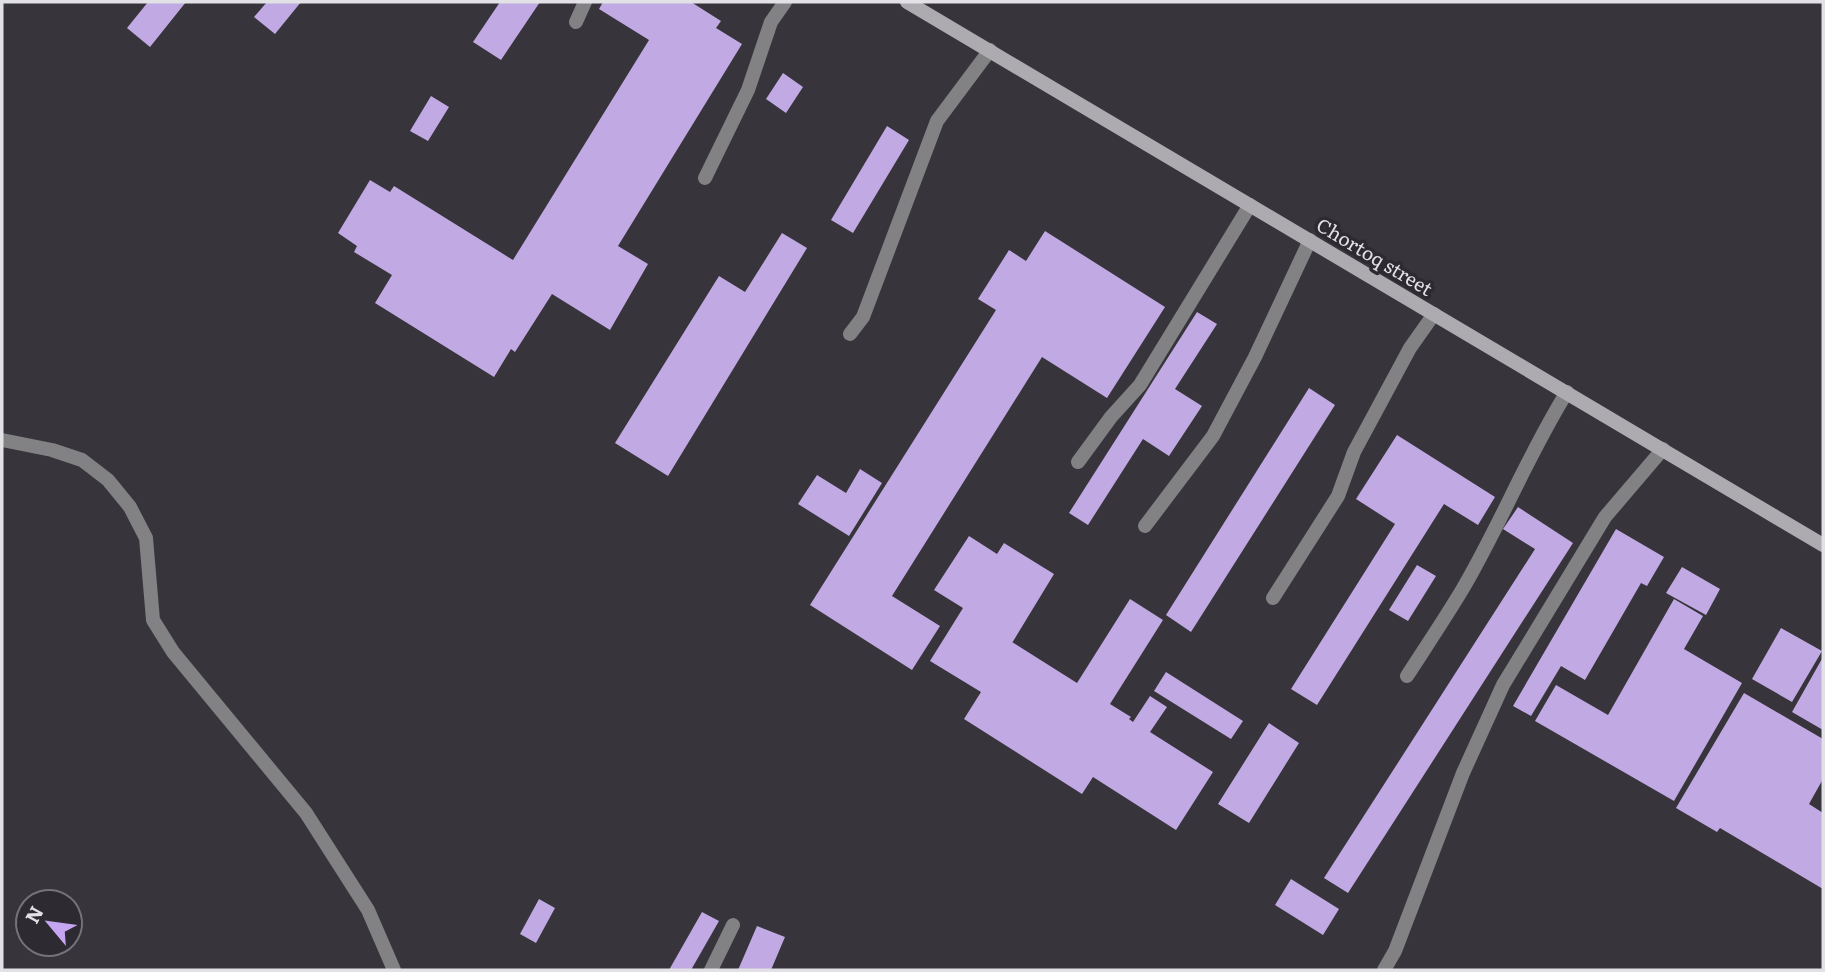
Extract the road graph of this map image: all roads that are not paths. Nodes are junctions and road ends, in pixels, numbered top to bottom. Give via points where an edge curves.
1 (585, 2) edge
2 (785, 2) edge
3 (907, 2) edge
4 (576, 22) dead end
5 (990, 50) junction
6 (705, 178) dead end
7 (1250, 205) junction
8 (1310, 240) junction
9 (1434, 314) junction
10 (850, 334) dead end
11 (1567, 392) junction
12 (2, 440) edge
13 (1663, 449) junction
14 (1078, 462) dead end
15 (1145, 526) dead end
16 (1823, 545) edge
17 (1273, 598) dead end
18 (1407, 676) dead end
19 (733, 925) dead end
20 (394, 970) edge
21 (711, 970) edge
22 (1384, 970) edge

1 - 4 street
2 - 6 street via 771,22 748,90
3 - 5 main road, Chortoq street
5 - 7 main road, Chortoq street
5 - 10 street via 937,121 863,317
7 - 8 main road, Chortoq street
7 - 14 street via 1140,385
8 - 9 main road, Chortoq street
8 - 15 street via 1213,436
9 - 11 main road, Chortoq street
9 - 17 street via 1410,348 1354,452 1338,496
11 - 13 main road, Chortoq street
11 - 18 street via 1533,447 1462,590
12 - 20 street via 82,460 108,480 130,507 146,538 153,620 173,652 306,813 368,910
13 - 16 main road, Chortoq street
13 - 22 street via 1605,517 1503,685
19 - 21 street

